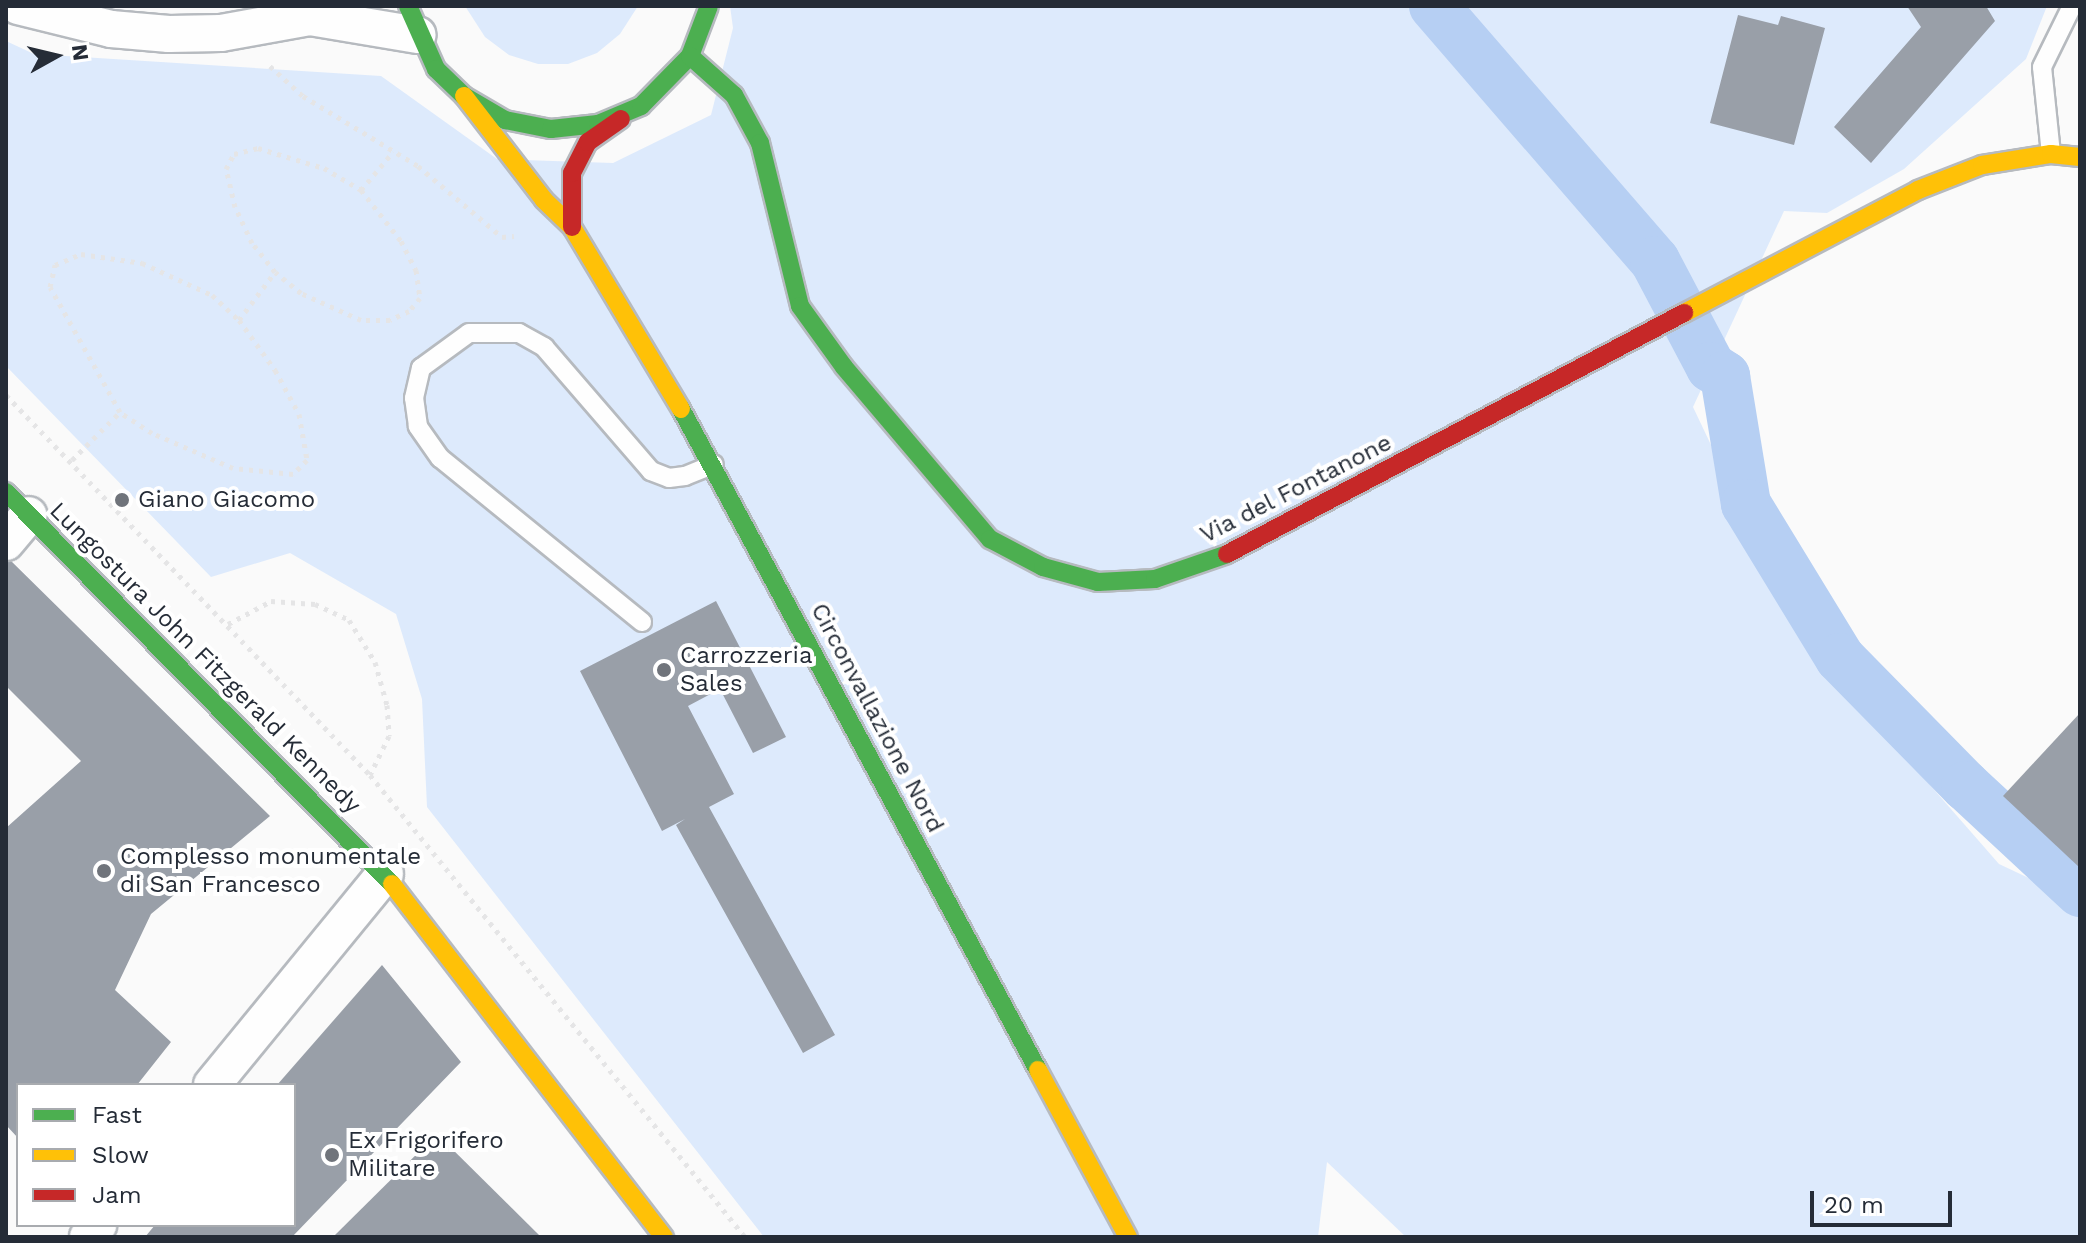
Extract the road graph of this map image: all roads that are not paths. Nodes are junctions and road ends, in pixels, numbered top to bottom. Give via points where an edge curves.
1 (18, 6) edge
2 (709, 6) edge
3 (2072, 6) edge
4 (317, 11) edge
5 (412, 20) edge
6 (690, 56) junction
7 (464, 96) junction
8 (641, 106) junction
9 (2051, 154) junction
10 (2080, 157) edge
11 (572, 227) junction
12 (714, 464) junction
13 (18, 503) edge
14 (6, 542) edge
15 (642, 622) dead end
16 (385, 874) junction
17 (214, 1083) edge
18 (664, 1237) edge
19 (1128, 1237) edge

1 - 4 street via 111,29 169,34 221,33
2 - 6 main road
3 - 9 lane via 2042,67
4 - 5 street
5 - 7 main road via 436,69
6 - 8 main road
6 - 9 main road, Via del Fontanone via 734,95 760,143 800,306 935,480 990,539 1043,567 1098,582 1155,579 1215,560 1918,190 1982,165
7 - 8 main road via 505,120 551,129 598,124
7 - 11 main road, Circonvallazione Nord via 544,200
8 - 11 main road via 588,142 572,173
9 - 10 main road, Via del Fontanone
11 - 12 main road, Circonvallazione Nord
12 - 15 lane via 669,478 651,471 544,347 519,333 469,333 421,368 414,398 418,426 440,458
12 - 19 main road, Circonvallazione Nord
13 - 14 street
13 - 16 main road, Lungostura John Fitzgerald Kennedy
16 - 17 street
16 - 18 main road, Lungostura John Fitzgerald Kennedy

